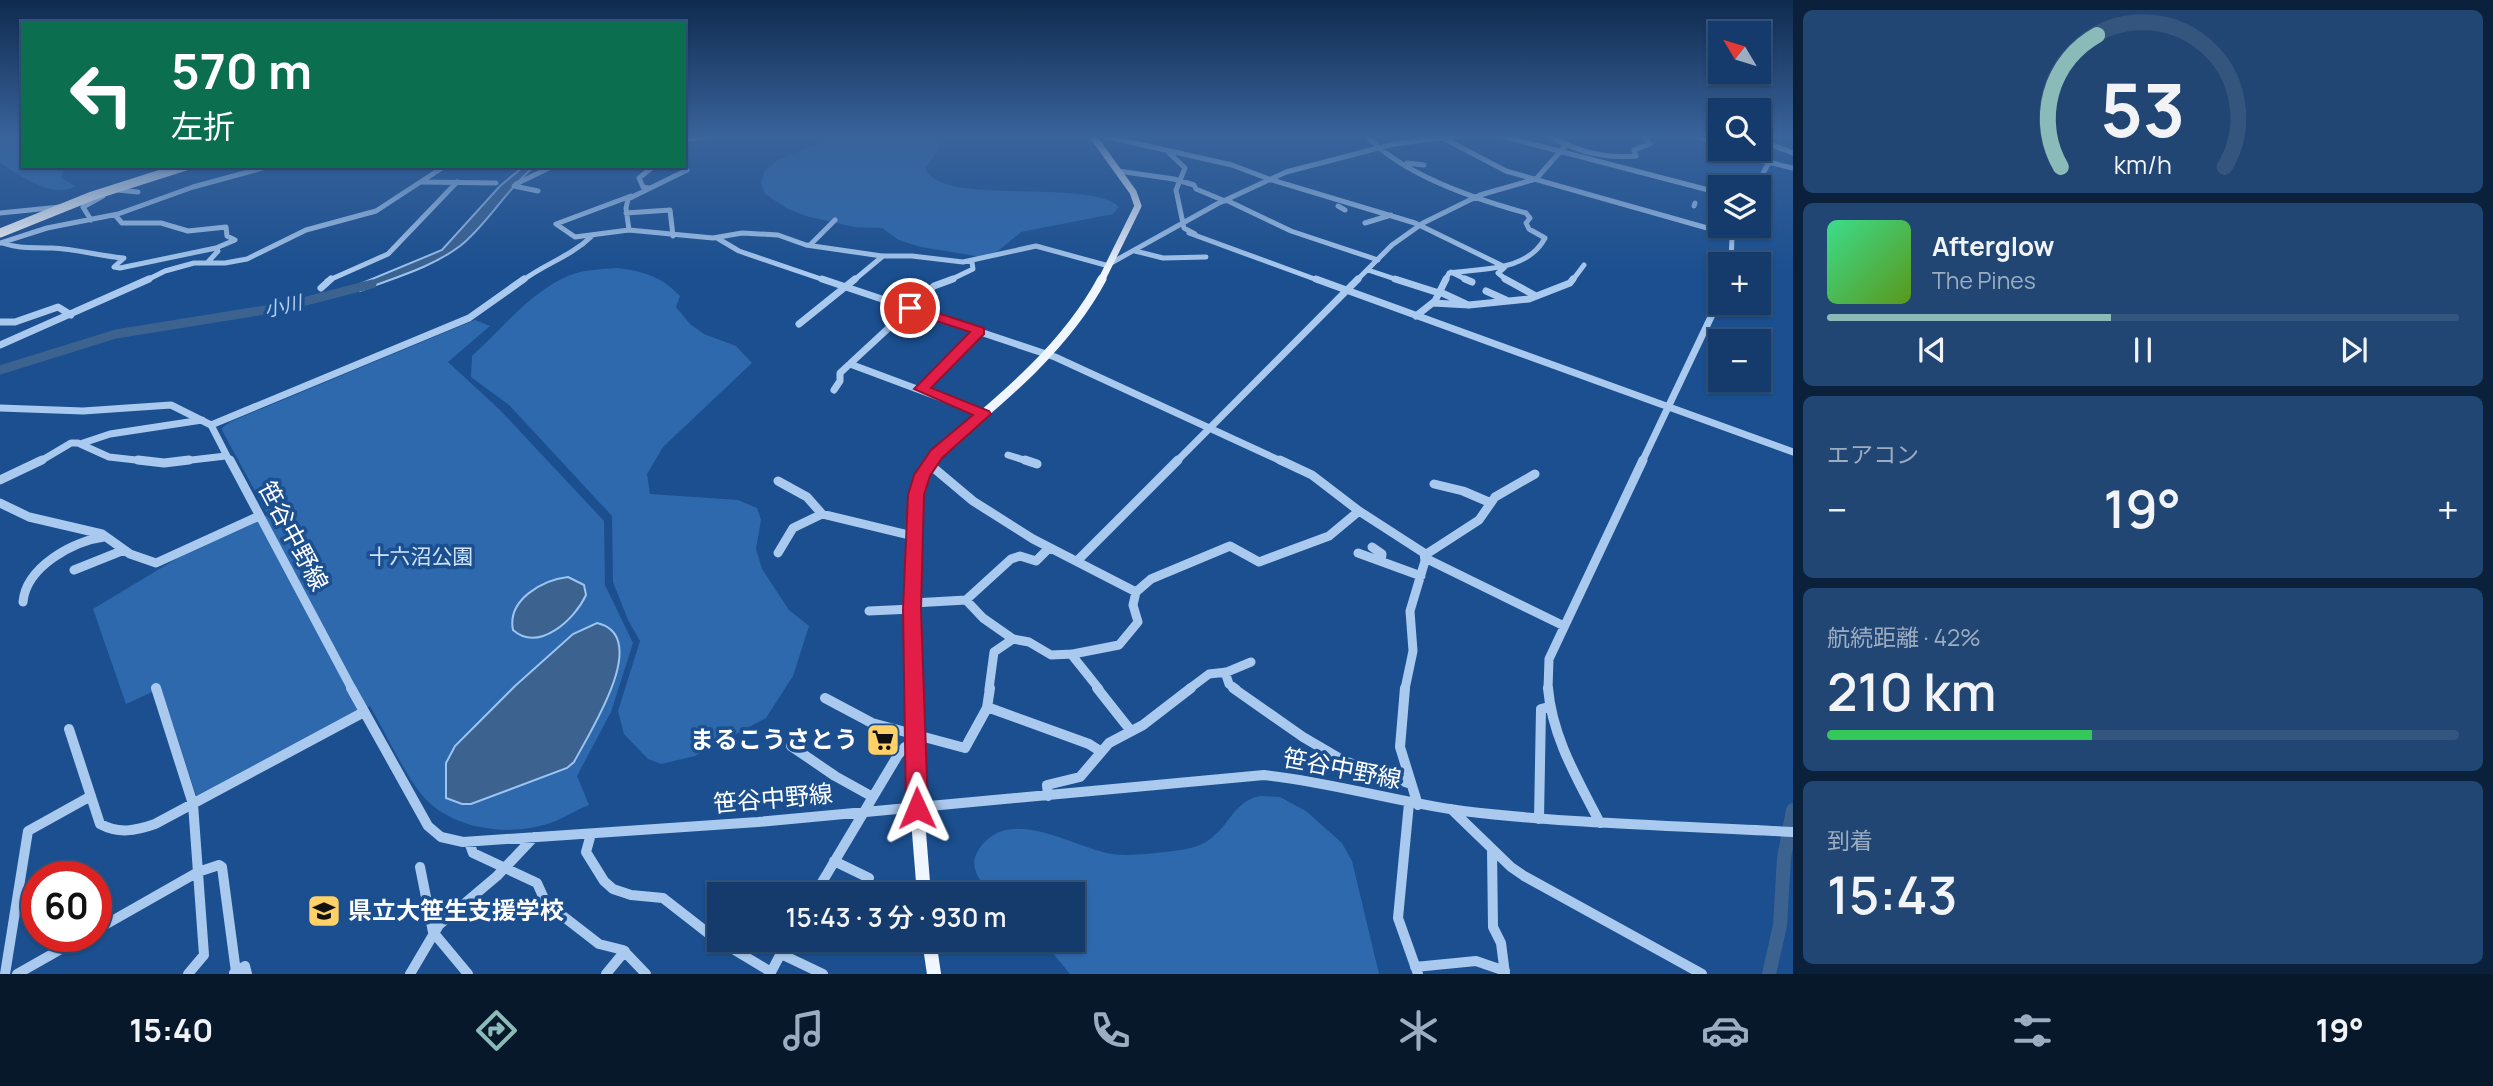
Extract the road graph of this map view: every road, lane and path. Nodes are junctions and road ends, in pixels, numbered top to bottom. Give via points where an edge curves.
1 (142, 180) edge
2 (220, 180) edge
3 (524, 180) edge
4 (640, 180) edge
5 (665, 180) edge
6 (1125, 180) edge
7 (1178, 180) edge
8 (1266, 180) edge
9 (1274, 180) edge
10 (1434, 180) edge
11 (1533, 180) edge
12 (1537, 180) edge
13 (1677, 180) edge
14 (1181, 181) junction
15 (422, 182) joint
16 (457, 182) junction
17 (496, 183) dead end
18 (649, 188) junction
19 (116, 189) junction
20 (1708, 190) edge
21 (538, 191) dead end
22 (138, 192) dead end
23 (632, 196) junction
24 (1475, 198) junction
25 (1225, 201) junction
26 (1347, 202) junction
27 (63, 208) junction
28 (1345, 210) dead end
29 (0, 213) edge
30 (626, 213) junction
31 (115, 215) junction
32 (1391, 215) junction
33 (91, 220) junction
34 (835, 220) dead end
35 (1271, 221) junction
36 (1182, 223) junction
37 (1365, 223) dead end
38 (1262, 225) dead end
39 (1421, 225) junction
40 (1708, 228) edge
41 (629, 230) junction
42 (1189, 233) dead end
43 (592, 236) junction
44 (673, 236) junction
45 (1197, 236) junction
46 (717, 238) junction
47 (1, 240) edge
48 (810, 245) junction
49 (216, 248) junction
50 (1135, 251) junction
51 (883, 256) junction
52 (1206, 257) dead end
53 (1378, 260) junction
54 (208, 262) junction
55 (972, 262) junction
56 (1110, 265) junction
57 (1584, 265) dead end
58 (1504, 267) junction
59 (1368, 270) junction
60 (1451, 272) junction
61 (1472, 282) dead end
62 (846, 286) junction
63 (321, 288) dead end
64 (1347, 291) junction
65 (1486, 291) dead end
66 (1440, 293) junction
67 (1536, 296) junction
68 (1506, 300) junction
69 (1433, 303) junction
70 (1468, 305) junction
71 (910, 308) junction
72 (71, 315) junction
73 (1712, 315) edge
74 (1416, 316) junction
75 (0, 321) edge
76 (799, 324) dead end
77 (979, 331) junction
78 (0, 345) edge
79 (1046, 354) junction
80 (850, 364) junction
81 (922, 389) junction
82 (834, 390) dead end
83 (1668, 407) junction
84 (0, 408) edge
85 (984, 414) junction
86 (206, 423) junction
87 (1209, 428) junction
88 (80, 444) junction
89 (1793, 452) edge
90 (1008, 455) dead end
91 (226, 456) junction
92 (929, 464) junction
93 (1037, 464) dead end
94 (1535, 474) dead end
95 (0, 480) edge
96 (778, 481) dead end
97 (1434, 484) dead end
98 (0, 503) edge
99 (1491, 503) junction
100 (1359, 511) junction
101 (822, 514) junction
102 (259, 516) junction
103 (913, 536) junction
104 (107, 537) junction
105 (1372, 547) dead end
106 (1049, 548) junction
107 (124, 550) junction
108 (778, 553) dead end
109 (1358, 553) dead end
110 (1425, 557) junction
111 (1077, 561) junction
112 (1381, 561) junction
113 (74, 570) dead end
114 (1421, 576) junction
115 (1136, 592) junction
116 (966, 600) junction
117 (23, 602) dead end
118 (912, 606) junction
119 (869, 611) dead end
120 (1564, 626) junction
121 (1013, 639) junction
122 (1071, 654) junction
123 (1251, 662) dead end
124 (1225, 672) junction
125 (156, 687) dead end
126 (825, 698) dead end
127 (987, 707) junction
128 (1549, 707) junction
129 (364, 712) junction
130 (69, 729) dead end
131 (1131, 731) junction
132 (916, 740) junction
133 (791, 746) dead end
134 (1100, 751) junction
135 (1411, 784) junction
136 (91, 796) junction
137 (871, 796) junction
138 (1048, 796) junction
139 (193, 804) junction
140 (1413, 804) junction
141 (917, 808) junction
142 (1451, 809) junction
143 (861, 813) junction
144 (1539, 819) junction
145 (1600, 823) junction
146 (1793, 832) edge
147 (591, 834) junction
148 (534, 837) junction
149 (469, 842) junction
150 (1492, 849) junction
151 (834, 861) junction
152 (420, 867) dead end
153 (504, 869) junction
154 (198, 872) junction
155 (822, 882) edge
156 (867, 882) edge
157 (922, 882) edge
158 (112, 921) edge
159 (433, 932) junction
160 (625, 951) junction
161 (56, 952) edge
162 (931, 952) edge
163 (781, 954) joint
164 (1417, 971) edge
165 (1505, 972) edge
166 (238, 973) edge
167 (771, 973) edge
168 (5, 974) edge
169 (17, 974) edge
170 (188, 974) edge
171 (410, 974) edge
172 (468, 974) edge
173 (606, 974) edge
174 (646, 974) edge
175 (823, 974) edge
176 (934, 974) edge
177 (1702, 974) edge

1 - 19 highway
2 - 31 street
3 - 21 street via 515,185
4 - 18 street
5 - 18 street
6 - 56 main road via 1138,206
7 - 14 street
8 - 25 street
9 - 26 street
10 - 24 street
11 - 24 street
12 - 40 street
13 - 20 street
14 - 25 street
14 - 36 street via 1176,190
15 - 16 street
15 - 54 street via 370,214 306,230 247,258
16 - 17 street
16 - 63 street via 388,254 328,280
18 - 23 street
19 - 22 street
19 - 27 highway
19 - 33 street via 83,207
23 - 30 street
23 - 43 street via 556,224 574,237
24 - 39 street
24 - 58 street via 1526,213 1530,219 1527,227 1545,238 1540,249
25 - 35 street
25 - 36 street
26 - 28 street via 1338,206
26 - 32 street
27 - 29 street
27 - 47 highway
30 - 41 street
30 - 44 street via 670,210
31 - 33 street
31 - 49 street via 122,223 161,223 188,231 225,227 227,236 235,240
32 - 37 street
32 - 39 street
33 - 47 street
34 - 48 street
35 - 38 street
35 - 53 street
36 - 45 street
36 - 50 street
39 - 53 street
39 - 58 street
41 - 43 street
41 - 44 street
42 - 45 street
43 - 86 street via 574,253 538,269 470,318
44 - 46 street
45 - 64 street
46 - 48 street via 742,233 778,235
46 - 62 street via 739,251
47 - 49 street via 19,249 53,248 124,258 114,267 120,268
48 - 51 street
49 - 54 street
50 - 52 street via 1163,258
50 - 56 street
51 - 55 street
51 - 62 street
53 - 59 street
54 - 72 street via 159,274
55 - 56 street via 1036,246
55 - 71 street via 969,273 934,286
56 - 79 main road via 1085,310
57 - 67 street via 1570,283
58 - 60 street
58 - 67 street via 1498,272
59 - 64 street
59 - 66 street
60 - 61 street
60 - 66 street
62 - 71 street
62 - 76 street
64 - 74 street
64 - 87 street
65 - 68 street
66 - 69 street
66 - 70 street
67 - 68 street
68 - 70 street
69 - 70 street
69 - 74 street
71 - 77 street
71 - 80 street
72 - 75 street via 56,307 15,322
72 - 78 street
73 - 83 street
74 - 83 street
77 - 79 street
77 - 81 street
79 - 85 main road
79 - 87 street
80 - 81 street
80 - 82 street via 840,373
81 - 85 street
83 - 89 street
83 - 120 street
84 - 86 street via 94,411 171,405
85 - 92 main road
86 - 88 street via 110,434
86 - 91 street, 笹谷中野線
87 - 100 street via 1312,475
87 - 111 street
88 - 91 street via 109,457 149,461
88 - 95 street via 69,444
90 - 93 street
91 - 102 street, 笹谷中野線
92 - 103 main road via 917,490
92 - 106 street via 973,501
94 - 99 street
96 - 101 street via 807,497
97 - 99 street
98 - 104 street via 29,517
99 - 110 street via 1479,520
100 - 110 street
100 - 115 street via 1308,547 1259,562 1230,546 1151,579
101 - 103 street
101 - 108 street via 793,528
102 - 107 street via 163,562 148,562
102 - 129 street, 笹谷中野線
103 - 118 main road
104 - 107 street
104 - 117 street via 78,543 40,571 27,586
105 - 112 street via 1382,554
106 - 111 street
106 - 116 street via 1036,561 1020,556 1011,559
107 - 113 street
109 - 112 street
110 - 114 street
110 - 120 street
111 - 115 street
112 - 114 street
114 - 135 street via 1410,611 1413,650 1400,747
115 - 122 street via 1133,605 1138,622 1119,646
116 - 118 street
116 - 121 street
118 - 119 street
118 - 132 main road
120 - 128 street via 1549,659
121 - 122 street via 1051,655
121 - 127 street via 993,652
122 - 131 street
123 - 124 street
124 - 131 street via 1209,674
124 - 135 street via 1235,689 1303,737 1344,761
125 - 139 street
126 - 132 street
127 - 132 street via 965,748 937,738
127 - 134 street
128 - 144 street via 1541,709
128 - 145 street via 1562,748
129 - 139 street
129 - 149 street, 笹谷中野線 via 428,826 435,834
130 - 136 street
131 - 134 street
132 - 137 street via 898,755
132 - 141 main road
133 - 137 street
134 - 138 street via 1080,777 1047,785
135 - 140 street
136 - 139 street via 100,824 117,831 132,832 155,824
136 - 168 street via 28,831
137 - 143 street
138 - 140 street, 笹谷中野線 via 1264,775
138 - 141 street, 笹谷中野線
139 - 154 street
140 - 142 street, 笹谷中野線
140 - 164 street via 1398,918
141 - 143 street, 笹谷中野線
141 - 157 main road
142 - 144 street, 笹谷中野線
142 - 150 street
143 - 147 street, 笹谷中野線
143 - 151 street
144 - 145 street, 笹谷中野線
145 - 146 street, 笹谷中野線
147 - 148 street, 笹谷中野線
147 - 167 street via 586,852 613,889 663,898 713,937
148 - 149 street, 笹谷中野線
148 - 153 street
149 - 153 street via 473,853
150 - 165 street via 1493,927 1501,943
150 - 177 street via 1524,876
151 - 155 street
151 - 156 street via 869,878
152 - 159 street
153 - 159 street
153 - 160 street via 537,883 546,903 599,944
154 - 158 street
154 - 166 street via 214,865 222,867
154 - 170 street via 204,955
159 - 171 street
159 - 172 street
160 - 173 street
160 - 174 street
161 - 169 street
162 - 176 main road
163 - 167 street
163 - 175 street
164 - 165 street via 1476,961

